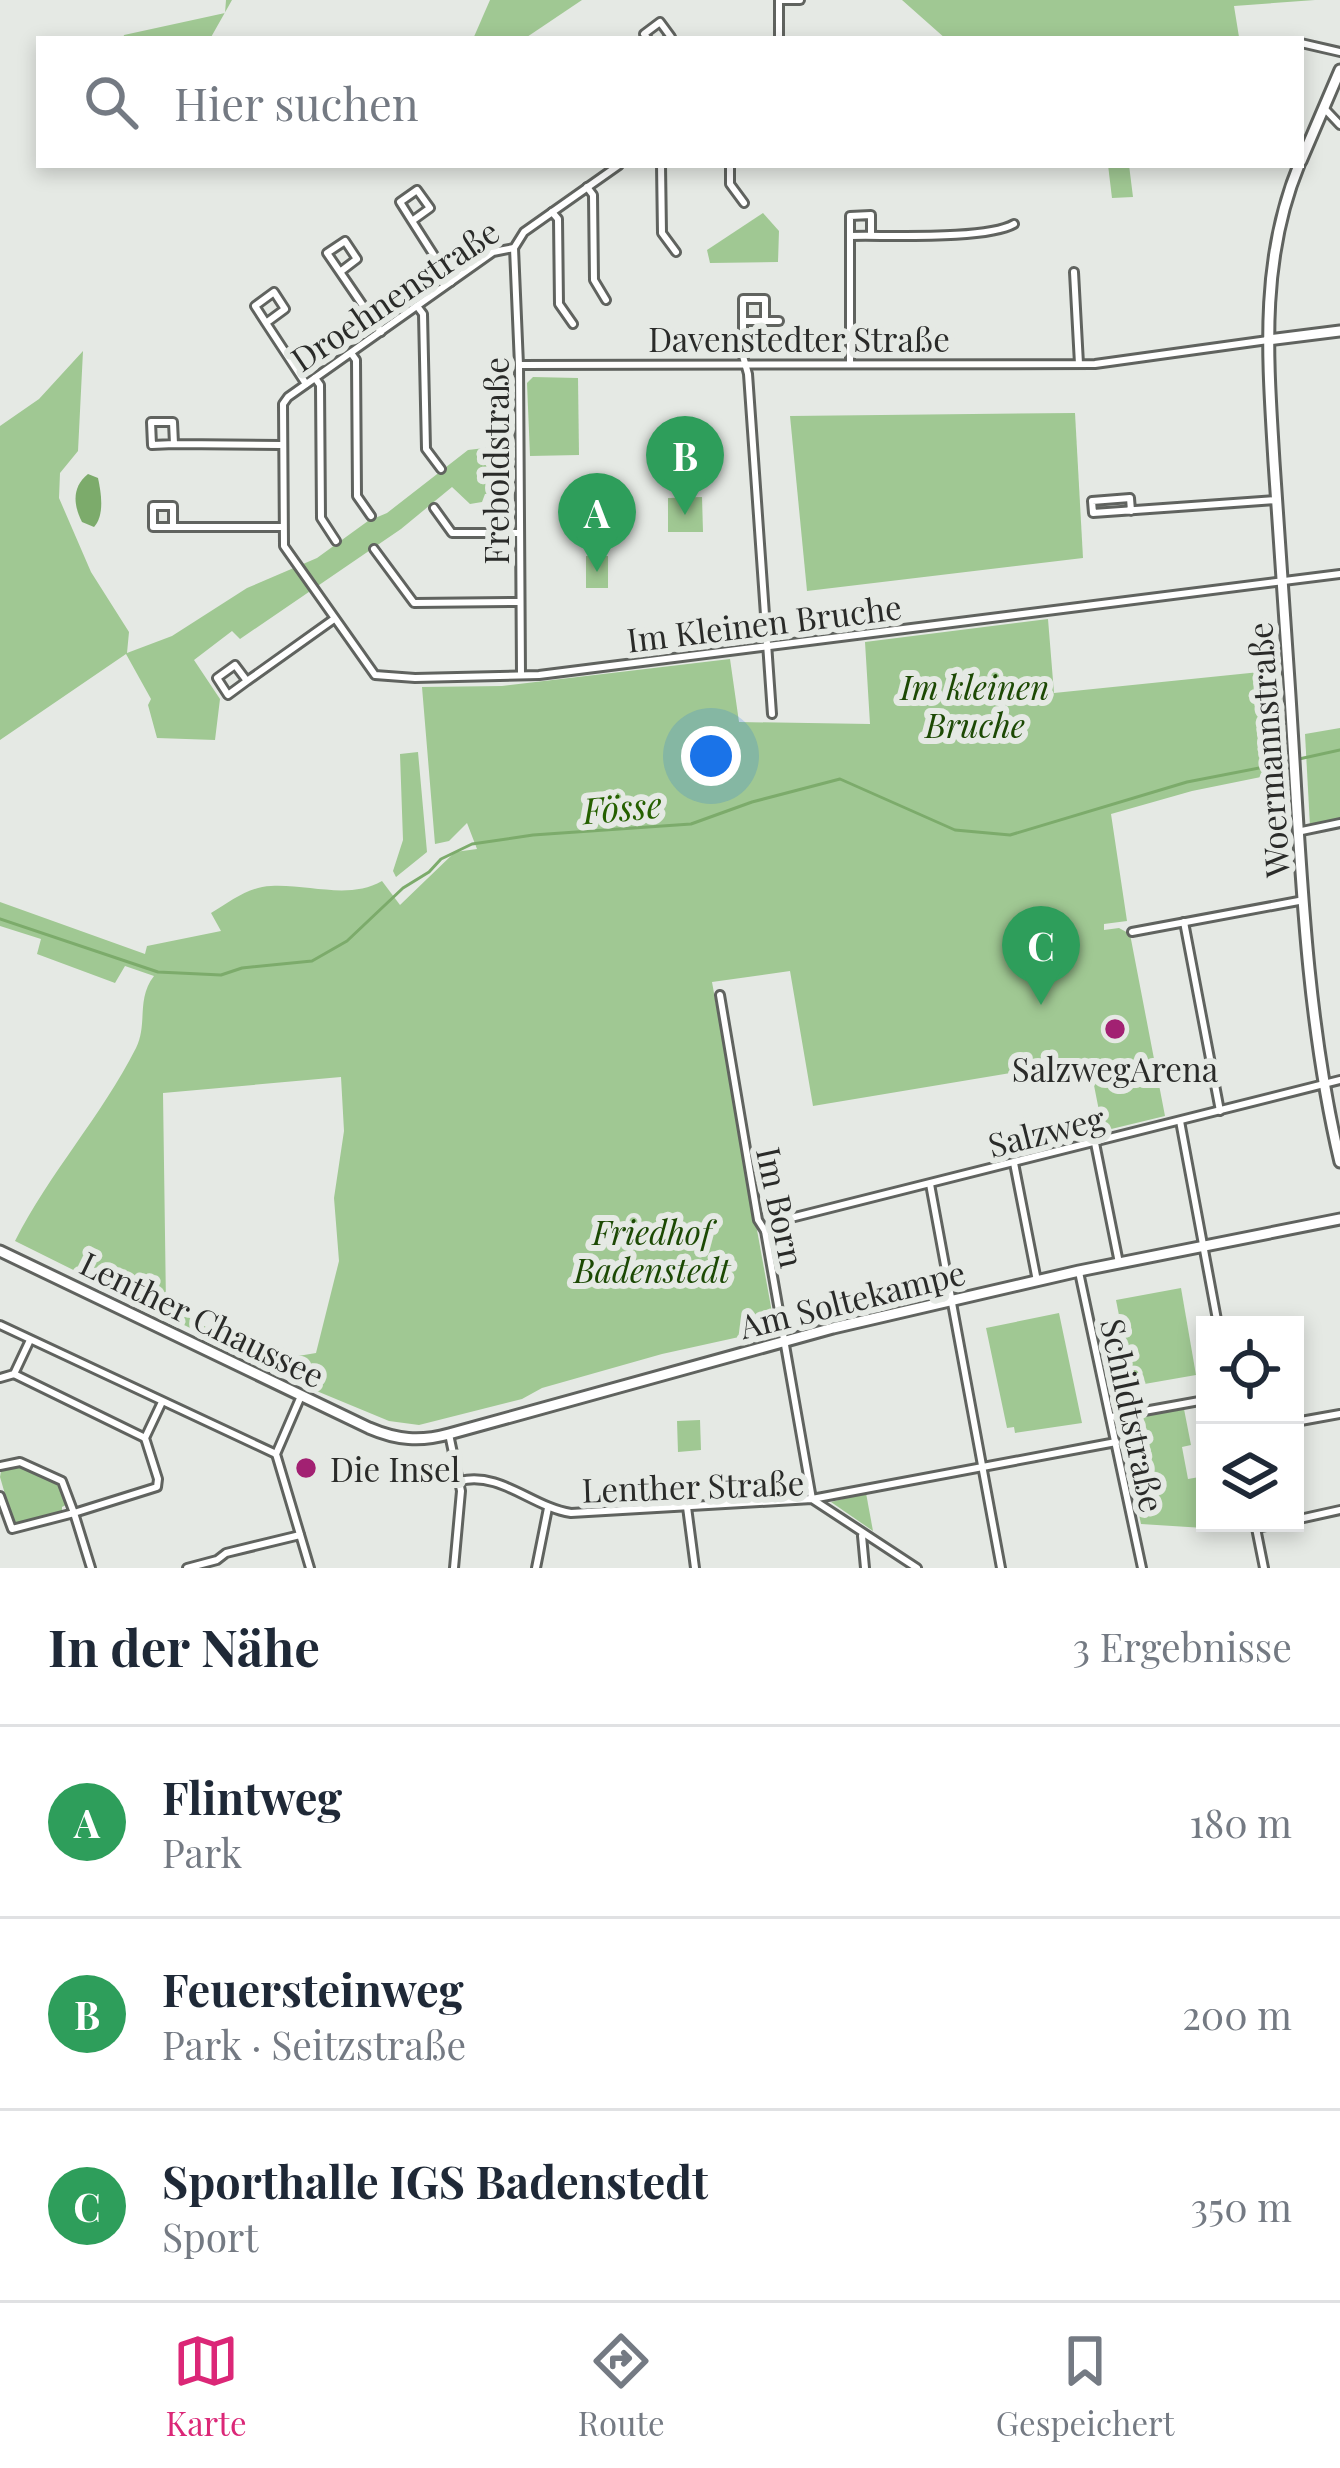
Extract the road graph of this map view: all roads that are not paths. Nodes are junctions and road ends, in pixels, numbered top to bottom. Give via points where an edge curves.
1 (800, 0) edge
2 (646, 36) edge
3 (669, 36) edge
4 (779, 36) edge
5 (1304, 44) edge
6 (1340, 52) edge
7 (1340, 70) edge
8 (1324, 109) junction
9 (1338, 120) edge
10 (1304, 154) edge
11 (615, 168) edge
12 (662, 168) edge
13 (730, 168) edge
14 (1298, 168) edge
15 (587, 187) junction
16 (744, 203) dead end
17 (553, 212) junction
18 (412, 221) junction
19 (1014, 224) dead end
20 (871, 235) junction
21 (850, 236) junction
22 (514, 248) junction
23 (676, 252) dead end
24 (340, 272) junction
25 (1075, 272) dead end
26 (451, 282) junction
27 (607, 300) dead end
28 (417, 306) junction
29 (742, 321) junction
30 (765, 321) junction
31 (779, 321) dead end
32 (266, 323) junction
33 (573, 324) dead end
34 (1340, 331) edge
35 (381, 332) junction
36 (1268, 336) junction
37 (351, 353) junction
38 (745, 364) junction
39 (850, 364) junction
40 (1078, 364) junction
41 (519, 365) junction
42 (315, 378) junction
43 (306, 384) junction
44 (174, 444) junction
45 (281, 445) junction
46 (441, 469) dead end
47 (1277, 500) junction
48 (434, 508) dead end
49 (1131, 511) junction
50 (371, 516) dead end
51 (173, 527) junction
52 (282, 527) junction
53 (519, 532) junction
54 (336, 542) dead end
55 (374, 549) dead end
56 (303, 574) joint
57 (1340, 574) edge
58 (1282, 581) junction
59 (520, 602) junction
60 (334, 619) junction
61 (766, 646) junction
62 (521, 674) junction
63 (247, 681) junction
64 (772, 714) dead end
65 (1340, 823) edge
66 (1297, 832) junction
67 (1304, 900) junction
68 (1184, 922) junction
69 (1132, 932) dead end
70 (720, 995) dead end
71 (1340, 1080) edge
72 (1323, 1084) junction
73 (1220, 1111) junction
74 (1180, 1121) junction
75 (1095, 1142) junction
76 (1340, 1162) edge
77 (1014, 1163) junction
78 (930, 1184) junction
79 (1340, 1219) edge
80 (765, 1231) junction
81 (1204, 1248) junction
82 (0, 1252) edge
83 (1118, 1263) junction
84 (1079, 1271) junction
85 (1037, 1281) junction
86 (954, 1300) junction
87 (1216, 1316) edge
88 (0, 1325) edge
89 (30, 1340) junction
90 (784, 1342) junction
91 (14, 1374) junction
92 (0, 1378) edge
93 (301, 1395) junction
94 (162, 1402) junction
95 (1196, 1402) edge
96 (1340, 1414) edge
97 (1111, 1417) junction
98 (1304, 1420) edge
99 (382, 1433) joint
100 (449, 1434) junction
101 (145, 1438) junction
102 (1116, 1442) junction
103 (276, 1454) junction
104 (0, 1466) edge
105 (982, 1466) junction
106 (460, 1481) junction
107 (0, 1496) edge
108 (812, 1499) junction
109 (687, 1507) junction
110 (548, 1508) junction
111 (1340, 1510) edge
112 (74, 1513) junction
113 (1304, 1518) edge
114 (1257, 1532) edge
115 (862, 1534) junction
116 (300, 1535) junction
117 (91, 1568) edge
118 (183, 1568) edge
119 (310, 1568) edge
120 (454, 1568) edge
121 (536, 1568) edge
122 (695, 1568) edge
123 (865, 1568) edge
124 (917, 1568) edge
125 (1001, 1568) edge
126 (1142, 1568) edge
127 (1264, 1568) edge

1 - 4 street via 779,0
2 - 3 street via 660,22
5 - 6 street
7 - 8 street, Woermannstraße
8 - 9 street
8 - 10 street, Woermannstraße
11 - 15 street, Droehnenstraße
12 - 23 street via 662,233
13 - 16 street
14 - 36 street, Woermannstraße via 1269,271
15 - 17 street, Droehnenstraße
15 - 27 street via 594,280
17 - 22 street, Droehnenstraße
17 - 33 street via 559,304
18 - 18 street via 430,208 418,190 400,202
18 - 26 street
19 - 20 street
20 - 21 street
20 - 21 street via 871,215 850,216
21 - 39 street
22 - 26 street, Droehnenstraße via 493,252
22 - 41 street, Freboldstraße
24 - 24 street via 327,253 345,241 357,259
24 - 35 street
25 - 40 street
26 - 28 street, Droehnenstraße
28 - 35 street, Droehnenstraße
28 - 46 street via 426,449
29 - 30 street
29 - 30 street via 742,299 765,298
29 - 38 street
30 - 31 street
32 - 32 street via 255,306 274,292 285,309
32 - 43 street
34 - 36 street, Davenstedter Straße
35 - 37 street, Droehnenstraße
36 - 40 street, Davenstedter Straße
36 - 47 street, Woermannstraße
37 - 42 street, Droehnenstraße
37 - 50 street via 357,496
38 - 39 street, Davenstedter Straße
38 - 41 street, Davenstedter Straße
38 - 61 street
39 - 40 street, Davenstedter Straße
41 - 53 street, Freboldstraße
42 - 43 street, Droehnenstraße
42 - 54 street via 321,518
43 - 45 street, Droehnenstraße via 283,404
44 - 44 street via 152,445 151,422 173,422
44 - 45 street
45 - 52 street, Droehnenstraße
47 - 49 street
47 - 58 street, Woermannstraße
48 - 53 street via 452,533
49 - 49 street via 1093,513 1091,501 1130,498
51 - 51 street via 173,506 153,506 153,527
51 - 52 street
52 - 56 street, Droehnenstraße
53 - 59 street, Freboldstraße
55 - 59 street via 415,603
56 - 60 street, Im Kleinen Bruche
57 - 58 street, Im Kleinen Bruche
58 - 61 street, Im Kleinen Bruche
58 - 66 street, Woermannstraße
59 - 62 street, Freboldstraße
60 - 62 street, Im Kleinen Bruche via 381,678
60 - 63 street
61 - 62 street, Im Kleinen Bruche
61 - 64 street
63 - 63 street via 228,695 217,678 235,665
65 - 66 street
66 - 67 street, Woermannstraße
67 - 68 street
67 - 72 street, Woermannstraße
68 - 69 street
68 - 73 street
70 - 80 street, Im Born
71 - 72 street, Salzweg
72 - 73 street, Salzweg
72 - 76 street, Woermannstraße
73 - 74 street, Salzweg
74 - 75 street, Salzweg
74 - 81 street
75 - 77 street, Salzweg
75 - 83 street
77 - 78 street, Salzweg
77 - 85 street
78 - 80 street, Salzweg
78 - 86 street
79 - 81 street, Am Soltekampe
80 - 90 street, Im Born
81 - 83 street, Am Soltekampe
81 - 87 street
82 - 93 street, Lenther Chaussee
83 - 84 street, Am Soltekampe
84 - 85 street, Am Soltekampe
84 - 97 street, Schildtstraße
85 - 86 street, Am Soltekampe
86 - 90 street, Am Soltekampe
86 - 105 street
88 - 89 street
89 - 91 street
89 - 94 street
90 - 100 street, Am Soltekampe
90 - 108 street, Im Born
91 - 92 street
91 - 101 street
93 - 99 street, Lenther Chaussee
93 - 103 street
94 - 101 street
94 - 103 street
95 - 97 street
96 - 98 street
97 - 102 street, Schildtstraße
99 - 100 street, Am Soltekampe via 415,1440
100 - 106 street
101 - 112 street via 157,1486
102 - 105 street
102 - 126 street, Schildtstraße
103 - 116 street
104 - 112 street via 20,1462 62,1481
105 - 108 street
105 - 125 street
106 - 110 street, Lenther Straße via 485,1478
106 - 120 street
107 - 112 street via 12,1528
108 - 109 street, Lenther Straße
108 - 115 street, Lenther Straße
109 - 110 street, Lenther Straße
109 - 122 street
110 - 121 street
111 - 113 street
112 - 117 street
114 - 127 street
115 - 123 street
115 - 124 street, Lenther Straße
116 - 118 street
116 - 119 street

